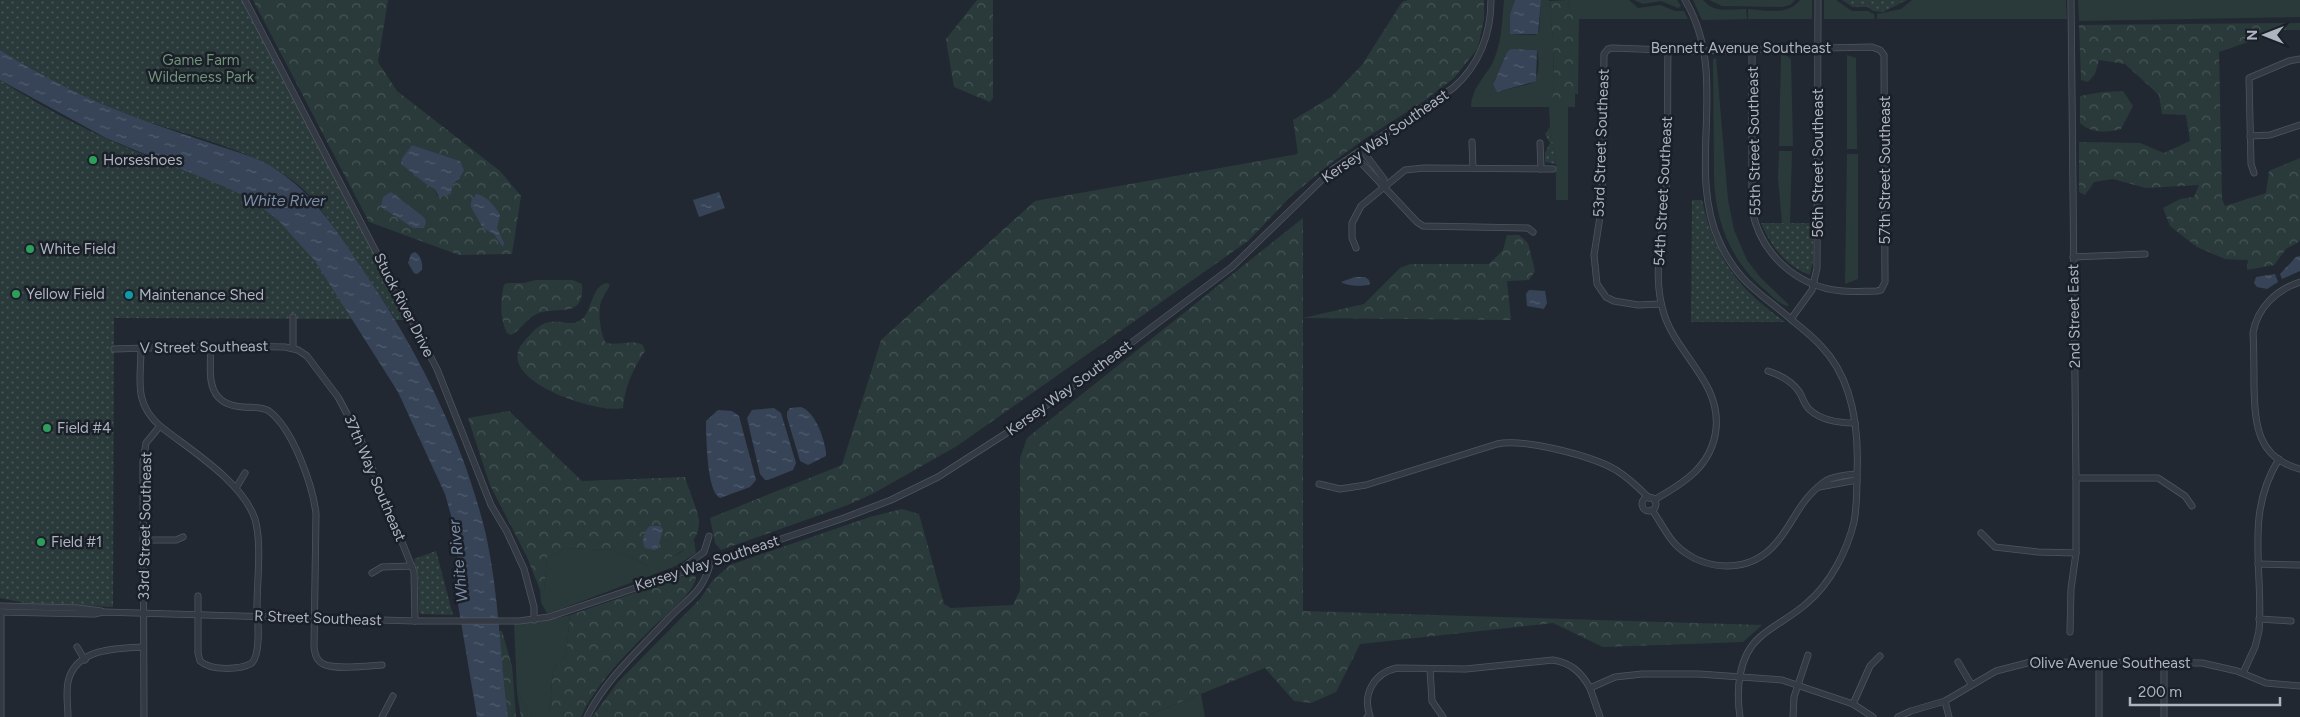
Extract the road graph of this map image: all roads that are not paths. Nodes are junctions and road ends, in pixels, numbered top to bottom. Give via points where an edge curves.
1 (245, 0) edge
2 (1491, 0) edge
3 (1685, 0) edge
4 (1818, 0) edge
5 (2071, 0) edge
6 (1752, 48) junction
7 (1818, 48) junction
8 (1704, 49) junction
9 (1668, 50) junction
10 (1880, 50) joint
11 (1604, 54) joint
12 (2300, 59) edge
13 (2300, 125) edge
14 (2250, 136) junction
15 (1472, 142) dead end
16 (1540, 143) dead end
17 (1362, 150) junction
18 (1354, 156) junction
19 (1473, 168) junction
20 (1541, 169) junction
21 (1553, 169) dead end
22 (2254, 173) dead end
23 (1384, 185) junction
24 (1533, 232) dead end
25 (1356, 248) dead end
26 (2146, 254) dead end
27 (2073, 257) junction
28 (2300, 282) edge
29 (1814, 283) junction
30 (1881, 290) joint
31 (1661, 304) junction
32 (293, 317) dead end
33 (1791, 319) junction
34 (211, 346) junction
35 (141, 348) junction
36 (294, 348) junction
37 (114, 349) dead end
38 (1768, 371) dead end
39 (1855, 422) junction
40 (160, 426) junction
41 (2279, 459) junction
42 (2300, 470) edge
43 (245, 473) dead end
44 (1857, 477) junction
45 (2076, 478) junction
46 (1319, 484) dead end
47 (236, 488) junction
48 (1652, 499) junction
49 (2192, 506) dead end
50 (1652, 510) junction
51 (1981, 534) dead end
52 (183, 536) dead end
53 (709, 536) dead end
54 (142, 540) junction
55 (2076, 553) junction
56 (711, 561) junction
57 (2258, 564) junction
58 (2300, 564) edge
59 (412, 566) junction
60 (372, 573) dead end
61 (671, 575) junction
62 (198, 596) dead end
63 (0, 610) edge
64 (143, 613) junction
65 (198, 614) junction
66 (258, 616) junction
67 (315, 618) junction
68 (2259, 619) junction
69 (415, 620) junction
70 (534, 620) junction
71 (2290, 621) dead end
72 (2070, 632) dead end
73 (77, 647) dead end
74 (143, 647) junction
75 (1808, 655) dead end
76 (1880, 656) dead end
77 (85, 660) junction
78 (1958, 662) dead end
79 (2099, 662) junction
80 (2164, 662) junction
81 (382, 666) dead end
82 (1430, 669) junction
83 (2243, 673) junction
84 (1739, 677) junction
85 (1798, 684) junction
86 (1971, 684) junction
87 (2300, 686) edge
88 (1590, 688) junction
89 (393, 696) dead end
90 (1945, 700) junction
91 (1853, 704) junction
92 (1, 717) edge
93 (68, 717) edge
94 (144, 717) edge
95 (382, 717) edge
96 (587, 717) edge
97 (1369, 717) edge
98 (1443, 717) edge
99 (1600, 717) edge
100 (1740, 717) edge
101 (1793, 717) edge
102 (1873, 717) edge
103 (1898, 717) edge
104 (1950, 717) edge
105 (2099, 717) edge
106 (2164, 717) edge

1 - 70 street, Stuck River Drive via 437,369 491,505 524,569 534,607
2 - 17 street, Kersey Way Southeast via 1485,40 1468,73 1443,96
3 - 8 street via 1699,29
4 - 7 street, 56th Street Southeast
5 - 27 street, 2nd Street East
6 - 7 street, Bennett Avenue Southeast
6 - 8 street, Bennett Avenue Southeast
6 - 29 street, 55th Street Southeast via 1752,209 1758,233 1779,263
7 - 10 street, Bennett Avenue Southeast
7 - 29 street, 56th Street Southeast via 1818,252
8 - 9 street, Bennett Avenue Southeast
8 - 33 street via 1711,218 1719,241 1738,272 1750,287
9 - 11 street, Bennett Avenue Southeast via 1612,48
9 - 31 street, 54th Street Southeast via 1665,205 1658,259
10 - 30 street, 57th Street Southeast via 1884,56 1885,263 1885,282
11 - 31 street, 53rd Street Southeast via 1602,204 1594,263 1600,290 1610,299 1624,304
12 - 14 street via 2249,78
13 - 14 street via 2270,135
14 - 22 street via 2250,164
15 - 19 street
16 - 20 street
17 - 18 street, Kersey Way Southeast
17 - 23 street via 1384,179
18 - 23 street via 1377,182
18 - 56 street, Kersey Way Southeast via 1332,170 1232,267 1082,380 953,467 891,500
19 - 20 street
19 - 23 street via 1405,170
20 - 21 street
23 - 24 street via 1423,226 1528,228
23 - 25 street via 1356,214 1352,223
26 - 27 street
27 - 45 street, 2nd Street East
28 - 41 street via 2264,306 2253,333 2256,427 2267,449
29 - 30 street, 55th Street Southeast via 1841,291
29 - 33 street, 56th Street Southeast
31 - 48 street, 54th Street Southeast via 1677,343 1710,391 1716,428 1707,457 1696,472 1684,483
32 - 36 street
33 - 39 street via 1822,346 1836,367 1854,409
34 - 35 street, V Street Southeast
34 - 36 street, V Street Southeast
34 - 67 street via 210,378 216,395 232,405 270,412 291,441 308,476 316,514
35 - 37 street, V Street Southeast
35 - 40 street via 141,399 146,412
36 - 59 street, 37th Way Southeast via 316,367 350,417
38 - 39 street via 1798,389 1807,407 1817,415 1833,421
39 - 44 street
40 - 47 street
40 - 54 street, 33rd Street Southeast via 144,449
41 - 42 street
41 - 57 street via 2265,486 2259,510
43 - 47 street
44 - 50 street via 1824,482 1801,503 1778,541 1766,553 1733,566 1711,565 1690,557 1673,542
44 - 84 street via 1854,522 1838,564 1808,603 1756,641 1747,654
45 - 49 street via 2158,478 2186,496
45 - 55 street, 2nd Street East
46 - 48 street via 1340,489 1366,485 1496,444 1515,442 1606,465
47 - 66 street via 250,509 257,530
48 - 50 street via 1656,504
48 - 50 street via 1643,501 1643,507
51 - 55 street via 1995,547
52 - 54 street via 176,540
53 - 61 street via 699,558
54 - 64 street, 33rd Street Southeast
55 - 72 street, 2nd Street East
56 - 61 street, Kersey Way Southeast
56 - 96 street via 700,588 618,674 596,700
57 - 58 street
57 - 68 street
59 - 60 street via 382,567
59 - 69 street, 37th Way Southeast
61 - 70 street, Kersey Way Southeast
62 - 65 street
63 - 64 street, R Street Southeast
63 - 92 street
64 - 65 street, R Street Southeast
64 - 74 street, 33rd Street Southeast
65 - 66 street, R Street Southeast
65 - 66 street via 198,655 200,661 213,667 248,666 254,662
66 - 67 street, R Street Southeast
67 - 69 street, R Street Southeast
67 - 81 street via 314,647 319,661 331,666
68 - 71 street
68 - 83 street via 2258,638
69 - 70 street, R Street Southeast
73 - 77 street
74 - 77 street via 106,649
74 - 94 street, 33rd Street Southeast
75 - 85 street
76 - 91 street via 1870,666
77 - 93 street via 70,676
78 - 86 street
79 - 80 street, Olive Avenue Southeast
79 - 86 street, Olive Avenue Southeast via 2031,662 1996,671
79 - 105 street
80 - 83 street, Olive Avenue Southeast via 2214,664
80 - 106 street
82 - 88 street via 1466,669 1553,660 1576,669
82 - 97 street via 1397,668 1382,673 1367,698
82 - 98 street via 1432,701
83 - 87 street, Olive Avenue Southeast via 2266,683
84 - 85 street
84 - 88 street via 1632,675 1614,677
84 - 100 street
85 - 91 street
85 - 101 street
86 - 90 street, Olive Avenue Southeast
88 - 99 street
89 - 95 street
90 - 103 street, Olive Avenue Southeast
90 - 104 street
91 - 102 street

